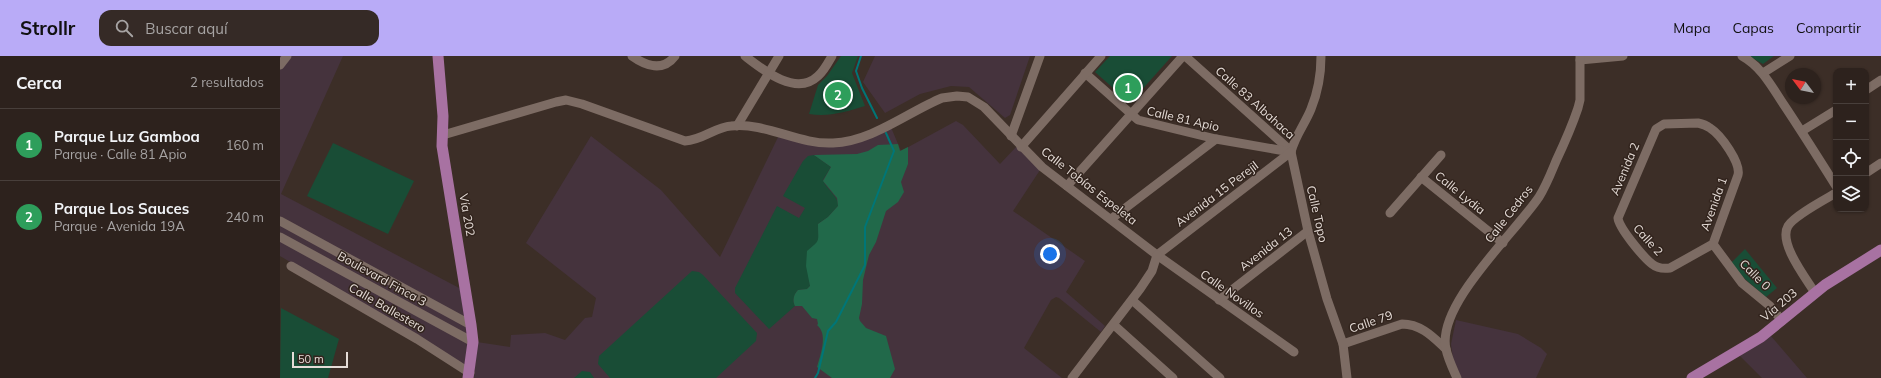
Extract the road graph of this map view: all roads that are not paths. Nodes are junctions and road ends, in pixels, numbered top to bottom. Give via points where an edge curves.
1 (287, 56) edge
2 (438, 56) edge
3 (632, 56) edge
4 (675, 56) edge
5 (745, 56) edge
6 (779, 56) edge
7 (832, 56) edge
8 (1040, 56) edge
9 (1101, 56) edge
10 (1184, 56) edge
11 (1321, 56) edge
12 (1624, 56) edge
13 (1742, 56) edge
14 (1790, 56) edge
15 (1580, 58) edge
16 (280, 65) edge
17 (1085, 73) junction
18 (1763, 73) junction
19 (768, 74) junction
20 (1881, 80) edge
21 (1869, 88) edge
22 (1833, 112) edge
23 (1130, 114) junction
24 (737, 126) junction
25 (1659, 127) joint
26 (1802, 131) junction
27 (443, 135) junction
28 (1011, 136) junction
29 (1216, 139) junction
30 (1021, 147) junction
31 (1291, 152) junction
32 (1441, 154) dead end
33 (1881, 164) edge
34 (1869, 171) edge
35 (1421, 177) junction
36 (1833, 181) edge
37 (1067, 186) junction
38 (1833, 194) edge
39 (1390, 213) dead end
40 (1111, 219) junction
41 (280, 221) edge
42 (1618, 223) joint
43 (1308, 231) junction
44 (280, 237) edge
45 (1503, 243) junction
46 (1713, 244) junction
47 (1881, 250) edge
48 (1157, 255) junction
49 (291, 266) dead end
50 (1663, 269) joint
51 (1815, 293) junction
52 (1132, 300) junction
53 (1219, 300) junction
54 (1782, 321) junction
55 (471, 325) junction
56 (1114, 325) junction
57 (473, 342) junction
58 (1343, 344) junction
59 (1446, 349) junction
60 (1294, 352) dead end
61 (469, 376) edge
62 (1072, 378) edge
63 (1173, 378) edge
64 (1220, 378) edge
65 (1347, 378) edge
66 (1457, 378) edge
67 (1692, 378) edge

1 - 16 street
2 - 27 main road, Vía 202
3 - 4 street via 640,62 656,67 665,65
5 - 19 street
6 - 19 street
7 - 19 street via 819,76 804,84 796,84
8 - 28 street
9 - 17 street
10 - 23 street
10 - 31 street, Calle 83 Albahaca
11 - 31 street via 1317,91
12 - 15 street
13 - 18 street
14 - 18 street
15 - 45 street, Calle Cedros via 1580,100 1575,117 1540,195
17 - 23 street, Calle 81 Apio
17 - 30 street
18 - 26 street
19 - 24 street
20 - 21 street
22 - 26 street
23 - 29 street, Calle 81 Apio via 1138,120
23 - 37 street
24 - 27 street, Calle Tobías Espeleta via 726,127 694,140 685,140 566,100
24 - 28 street, Calle Tobías Espeleta via 809,141 832,143 861,137 929,103 956,96 968,97 984,107
25 - 42 street, Avenida 2 via 1654,132
25 - 46 street, Avenida 1 via 1664,124 1706,125 1715,132 1738,164 1738,175
26 - 36 street
27 - 55 main road, Vía 202 via 445,163
28 - 30 street, Calle Tobías Espeleta
29 - 31 street, Calle 81 Apio
29 - 40 street
30 - 37 street, Calle Tobías Espeleta
31 - 43 street, Calle Topo
31 - 48 street, Avenida 15 Perejil
32 - 35 street
33 - 34 street
35 - 39 street
35 - 45 street, Calle Lydia
37 - 40 street, Calle Tobías Espeleta
38 - 51 street via 1792,222 1785,238
40 - 48 street, Calle Tobías Espeleta
41 - 55 street, Boulevard Finca 3
42 - 50 street, Calle 2 via 1652,264
43 - 53 street, Avenida 13
43 - 58 street, Calle Topo
44 - 57 street, Boulevard Finca 3
45 - 59 street, Calle Cedros via 1460,298 1446,334
46 - 50 street, Avenida 1 via 1670,268
46 - 54 street, Calle 0 via 1742,283 1770,306
47 - 51 main road, Vía 203
48 - 52 street via 1152,270
48 - 53 street, Calle Novillos
49 - 61 street, Calle Ballestero via 417,339
51 - 54 main road, Vía 203
52 - 56 street
52 - 64 street
53 - 60 street, Calle Novillos
54 - 67 main road, Vía 203 via 1761,337
55 - 57 main road, Vía 202
56 - 62 street
56 - 63 street
57 - 61 main road, Vía 202
58 - 59 street, Calle 79 via 1402,324 1409,324 1428,332
58 - 65 street, Calle Topo
59 - 66 street, Calle Cedros

